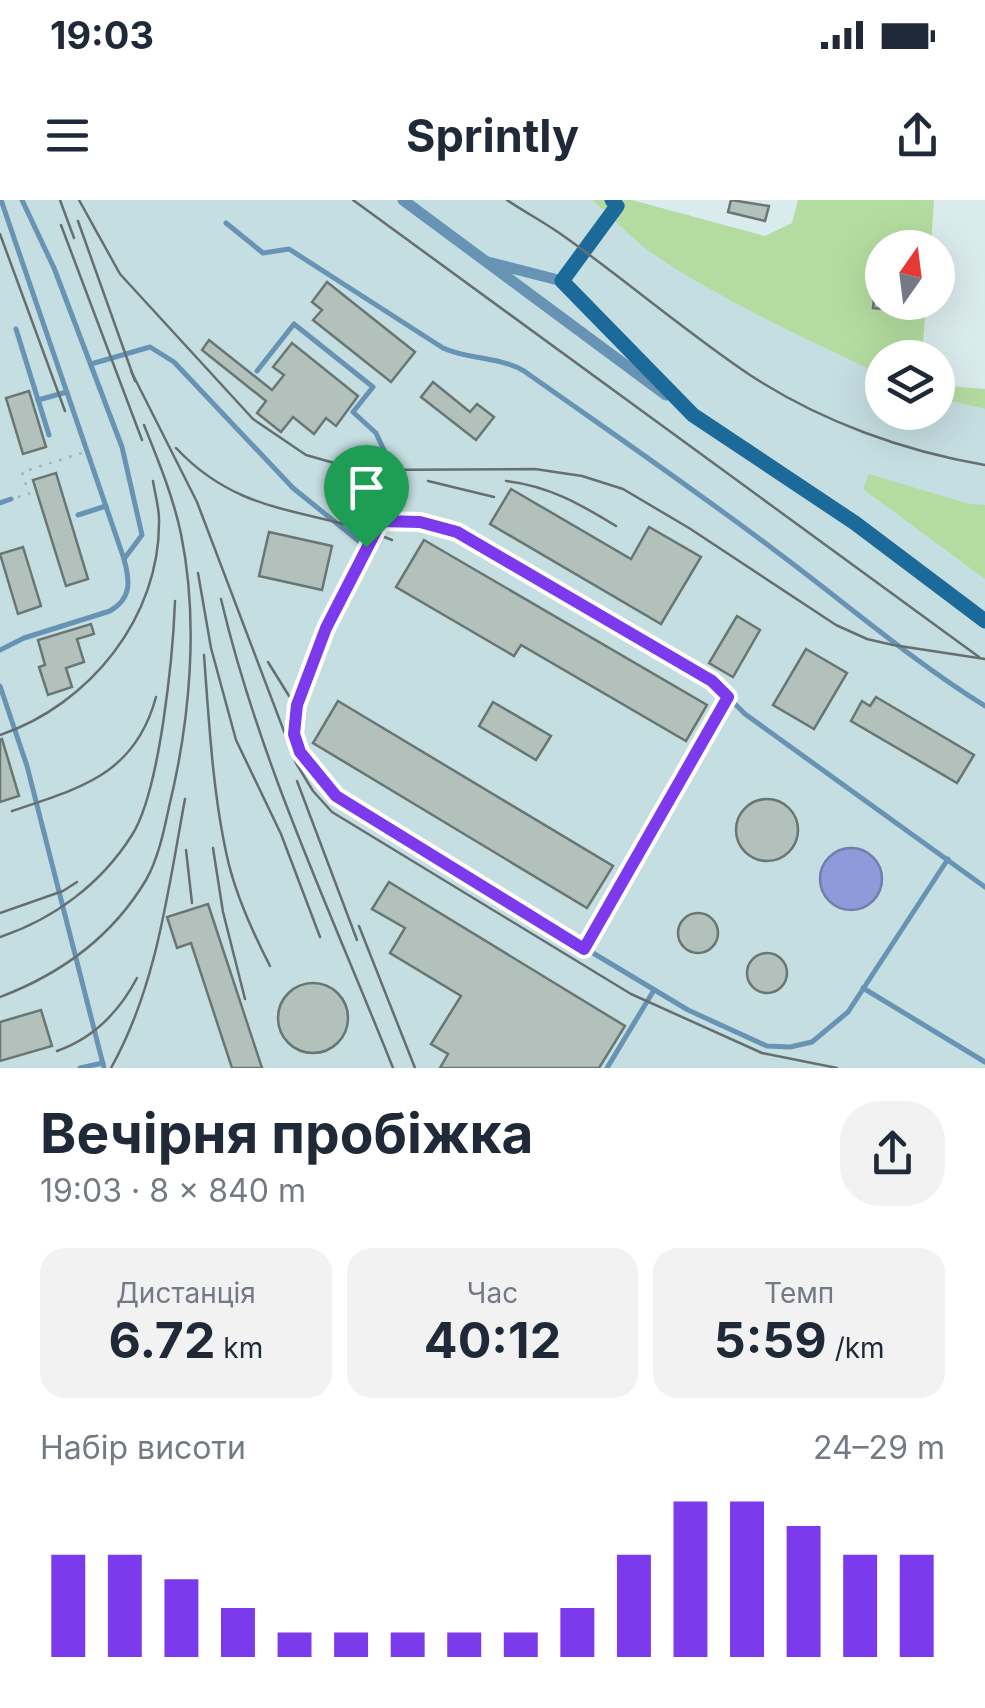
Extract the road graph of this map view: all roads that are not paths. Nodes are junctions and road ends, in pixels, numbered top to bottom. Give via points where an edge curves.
1 (1, 200) edge
2 (22, 200) edge
3 (403, 200) edge
4 (617, 202) edge
5 (226, 223) dead end
6 (481, 260) junction
7 (562, 281) junction
8 (16, 328) dead end
9 (91, 364) junction
10 (257, 371) dead end
11 (67, 392) junction
12 (38, 400) junction
13 (693, 415) junction
14 (49, 435) dead end
15 (12, 499) road end
16 (0, 503) edge
17 (106, 506) junction
18 (78, 515) dead end
19 (381, 521) junction
20 (366, 547) junction
21 (124, 559) junction
22 (985, 621) edge
23 (0, 650) edge
24 (0, 686) edge
25 (728, 697) junction
26 (985, 706) edge
27 (948, 859) junction
28 (985, 887) edge
29 (584, 949) junction
30 (863, 988) junction
31 (654, 990) junction
32 (985, 1062) edge
33 (104, 1065) edge
34 (80, 1068) edge
35 (607, 1068) edge

1 - 11 lane
2 - 9 lane
3 - 6 street
4 - 7 street
5 - 26 lane via 262,253 289,249 442,348 510,362
6 - 7 street
6 - 13 street
7 - 13 street
8 - 12 lane
9 - 20 lane via 150,347 174,362 293,488
9 - 21 lane via 122,447 142,535
10 - 19 lane via 294,324 374,387 354,412 376,433 389,461 391,492
11 - 12 lane
11 - 17 lane
12 - 14 lane
13 - 22 street via 855,522
15 - 16 lane
17 - 18 lane
17 - 21 lane
19 - 20 lane
19 - 25 lane via 457,532 712,681
20 - 29 lane via 297,706 300,752 336,796
21 - 23 lane via 130,586 120,605
24 - 33 lane
25 - 27 lane
25 - 29 lane
27 - 28 lane
27 - 30 lane
29 - 31 lane
30 - 31 lane via 830,1030 790,1047 741,1036
30 - 32 lane
31 - 35 lane
33 - 34 lane

